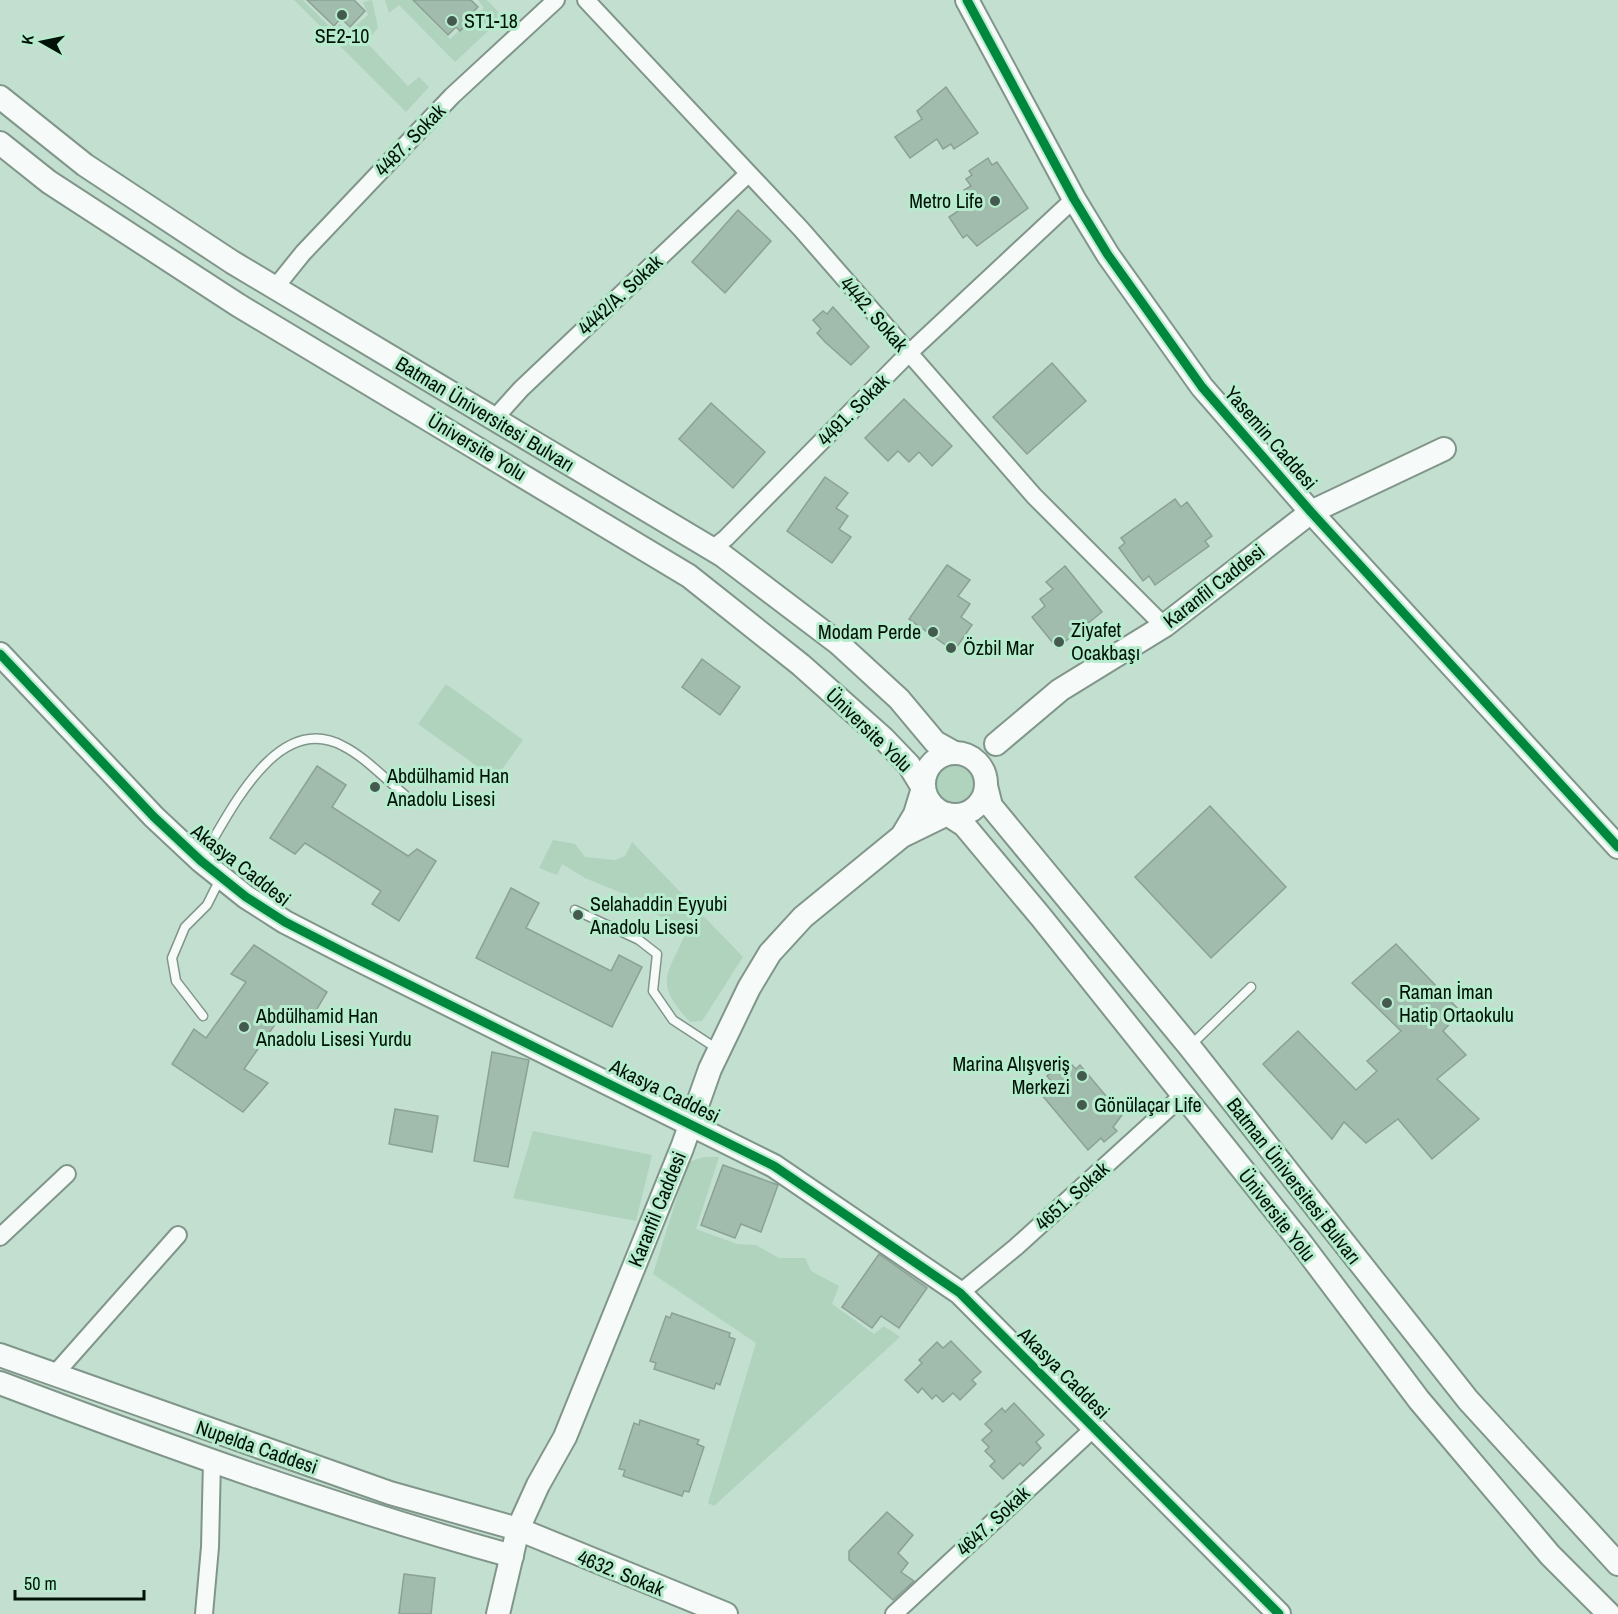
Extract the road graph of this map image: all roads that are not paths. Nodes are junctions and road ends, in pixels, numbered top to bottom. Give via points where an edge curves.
1 (556, 0) edge
2 (586, 0) edge
3 (967, 0) edge
4 (0, 97) edge
5 (0, 143) edge
6 (748, 174) junction
7 (1074, 199) junction
8 (274, 289) junction
9 (909, 353) junction
10 (494, 419) junction
11 (1444, 449) dead end
12 (1311, 512) junction
13 (712, 549) junction
14 (1164, 626) junction
15 (0, 654) edge
16 (996, 744) junction
17 (959, 753) junction
18 (986, 781) junction
19 (923, 788) junction
20 (405, 795) dead end
21 (947, 814) junction
22 (902, 836) junction
23 (1618, 847) edge
24 (201, 861) junction
25 (221, 877) junction
26 (575, 910) dead end
27 (1251, 987) dead end
28 (203, 1016) dead end
29 (1189, 1046) junction
30 (719, 1050) junction
31 (1182, 1096) junction
32 (691, 1123) junction
33 (67, 1174) dead end
34 (178, 1235) dead end
35 (0, 1237) edge
36 (960, 1293) junction
37 (0, 1355) edge
38 (54, 1375) junction
39 (0, 1383) edge
40 (1093, 1429) junction
41 (212, 1461) junction
42 (518, 1529) junction
43 (512, 1556) junction
44 (1618, 1564) edge
45 (204, 1614) edge
46 (498, 1614) edge
47 (726, 1614) edge
48 (894, 1614) edge
49 (1279, 1614) edge
50 (1609, 1614) edge

1 - 8 street, 4487. Sokak via 452,96 303,253
2 - 6 street, 4442. Sokak
3 - 7 street, Yasemin Caddesi
4 - 8 street, Batman Üniversitesi Bulvarı via 85,165
5 - 19 street, Üniversite Yolu via 49,182 238,305 689,576 801,665 875,731 909,765
6 - 9 street, 4442. Sokak
6 - 10 street, 4442/A. Sokak
7 - 9 street, 4491. Sokak
7 - 12 street, Yasemin Caddesi via 1108,255 1202,387
8 - 10 street, Batman Üniversitesi Bulvarı
9 - 13 street, 4491. Sokak
9 - 14 street, 4442. Sokak via 1034,496
10 - 13 street, Batman Üniversitesi Bulvarı
11 - 12 street, Karanfil Caddesi
12 - 14 street, Karanfil Caddesi
12 - 23 street, Yasemin Caddesi
13 - 17 street, Batman Üniversitesi Bulvarı via 838,644 899,699 935,742
14 - 16 street, Karanfil Caddesi via 1060,690
15 - 24 street, Akasya Caddesi via 154,817
16 - 17 street
16 - 18 street
17 - 18 street via 973,758
17 - 19 street via 943,754 927,768
18 - 21 street via 983,797 970,812
18 - 29 street, Batman Üniversitesi Bulvarı via 991,806
19 - 21 street via 932,806
19 - 22 street via 915,814
20 - 24 lane via 344,746 321,737 298,740 273,754 239,797
21 - 22 street
21 - 31 street, Üniversite Yolu via 964,825
22 - 30 street, Karanfil Caddesi via 804,917 770,953
24 - 25 street, Akasya Caddesi
25 - 28 lane via 207,905 185,927 172,958 176,981
25 - 32 street, Akasya Caddesi via 295,927
26 - 30 lane via 639,940 657,954 653,991 673,1020
27 - 29 lane
29 - 44 street, Batman Üniversitesi Bulvarı via 1468,1400
30 - 32 street, Karanfil Caddesi
31 - 36 street, 4651. Sokak
31 - 50 street, Üniversite Yolu via 1298,1239 1419,1400 1550,1556
32 - 36 street, Akasya Caddesi via 774,1166
32 - 42 street, Karanfil Caddesi via 566,1437
33 - 35 street
34 - 38 street
36 - 40 street, Akasya Caddesi
37 - 38 street, Nupelda Caddesi
38 - 42 street, Nupelda Caddesi via 390,1493
39 - 41 street, Nupelda Caddesi
40 - 48 street, 4647. Sokak
40 - 49 street, Akasya Caddesi
41 - 43 street, Nupelda Caddesi via 397,1525
41 - 45 street
42 - 43 street, Karanfil Caddesi
42 - 47 street, 4632. Sokak
43 - 46 street, Karanfil Caddesi

